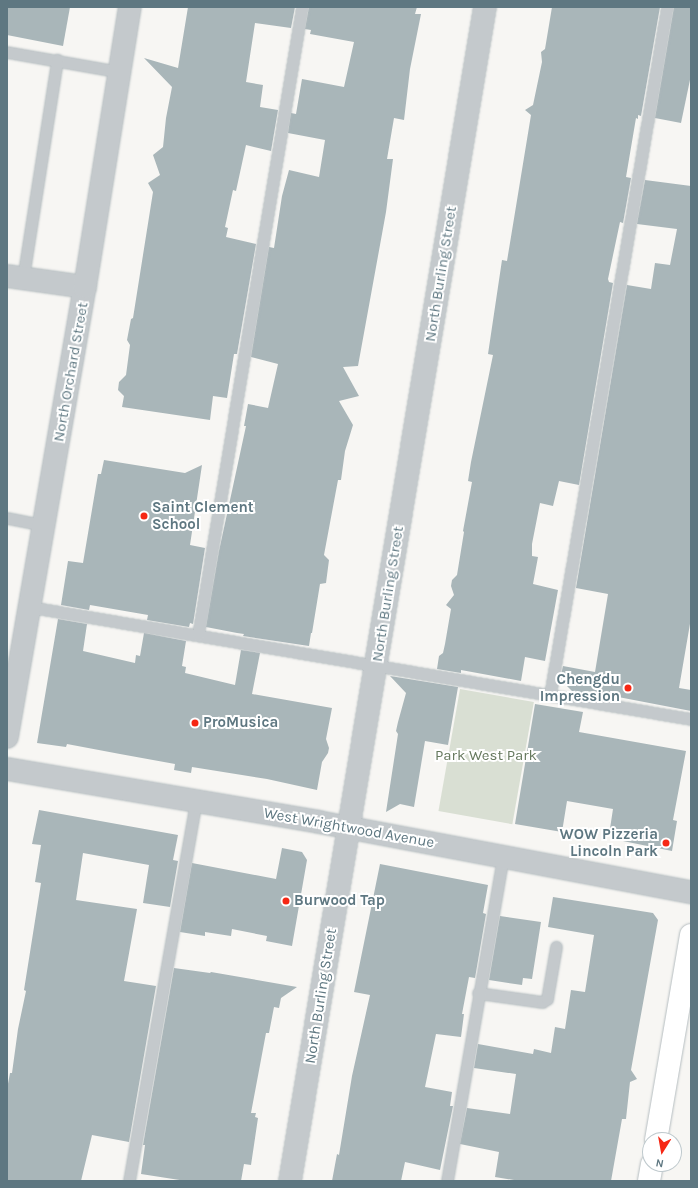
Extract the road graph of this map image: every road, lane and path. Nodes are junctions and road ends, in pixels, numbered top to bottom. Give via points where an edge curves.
1 (130, 7) edge
2 (302, 7) edge
3 (486, 7) edge
4 (667, 7) edge
5 (7, 52) edge
6 (57, 60) junction
7 (120, 72) junction
8 (15, 277) edge
9 (85, 287) junction
10 (7, 518) edge
11 (44, 524) junction
12 (30, 606) junction
13 (198, 635) junction
14 (376, 666) junction
15 (550, 695) junction
16 (691, 719) edge
17 (7, 737) edge
18 (7, 769) edge
19 (196, 801) junction
20 (349, 828) junction
21 (503, 856) junction
22 (691, 892) edge
23 (691, 935) edge
24 (556, 947) dead end
25 (478, 993) junction
26 (657, 1132) edge
27 (129, 1181) edge
28 (290, 1181) edge
29 (447, 1181) edge

1 - 7 street, North Orchard Street
2 - 13 lane
3 - 14 street, North Burling Street
4 - 15 lane
5 - 6 lane
6 - 7 lane
6 - 8 lane
7 - 9 street, North Orchard Street
8 - 9 street
9 - 11 street, North Orchard Street
10 - 11 lane
11 - 12 street, North Orchard Street
12 - 13 lane
12 - 17 street, North Orchard Street
13 - 14 lane
14 - 15 lane
14 - 20 street, North Burling Street
15 - 16 lane
18 - 19 street, West Wrightwood Avenue
19 - 20 street, West Wrightwood Avenue
19 - 27 lane
20 - 21 street, West Wrightwood Avenue
20 - 28 street, North Burling Street
21 - 22 street, West Wrightwood Avenue
21 - 25 lane
23 - 26 main road
24 - 25 lane via 547,999 542,1002
25 - 29 lane

